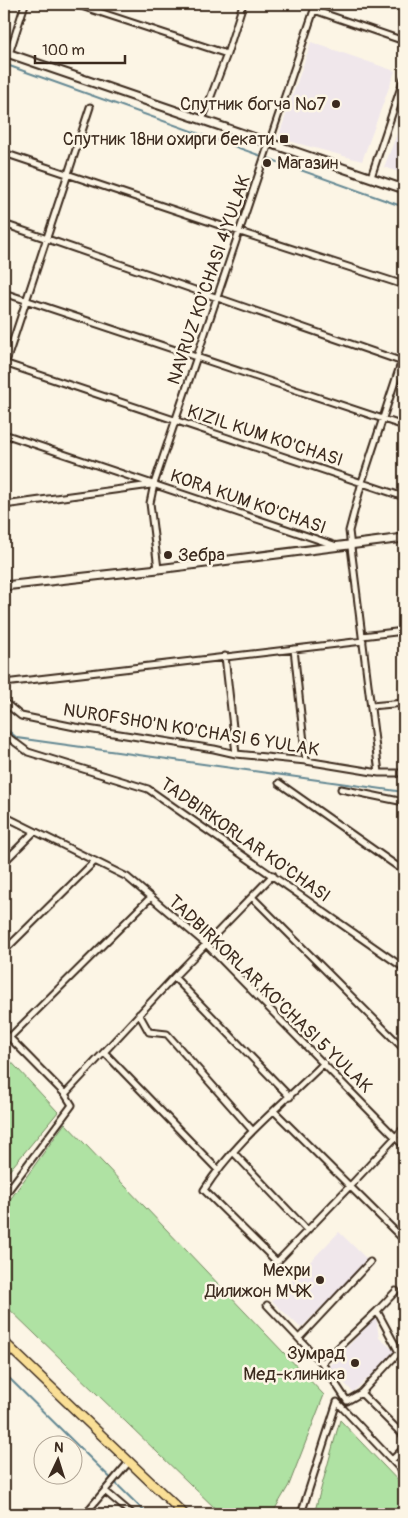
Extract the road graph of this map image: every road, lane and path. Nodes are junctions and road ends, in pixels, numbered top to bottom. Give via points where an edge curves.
1 (25, 4) edge
2 (75, 4) edge
3 (243, 4) edge
4 (316, 4) edge
5 (314, 10) junction
6 (404, 41) edge
7 (6, 53) edge
8 (227, 54) junction
9 (404, 78) edge
10 (90, 107) dead end
11 (202, 120) junction
12 (270, 143) junction
13 (4, 152) edge
14 (68, 174) junction
15 (371, 177) junction
16 (404, 189) edge
17 (4, 224) edge
18 (240, 232) junction
19 (46, 239) junction
20 (404, 284) edge
21 (4, 293) edge
22 (217, 298) junction
23 (26, 300) junction
24 (404, 354) edge
25 (197, 356) junction
26 (403, 362) edge
27 (4, 365) edge
28 (383, 419) junction
29 (176, 420) junction
30 (404, 426) edge
31 (4, 434) edge
32 (362, 482) junction
33 (154, 484) junction
34 (404, 497) edge
35 (4, 505) edge
36 (404, 538) edge
37 (350, 543) junction
38 (334, 545) junction
39 (158, 569) junction
40 (4, 586) edge
41 (404, 632) edge
42 (363, 638) junction
43 (294, 649) junction
44 (225, 656) junction
45 (4, 683) edge
46 (4, 702) edge
47 (404, 703) edge
48 (371, 706) junction
49 (4, 734) edge
50 (236, 754) junction
51 (306, 762) junction
52 (379, 773) junction
53 (404, 773) edge
54 (279, 783) dead end
55 (341, 789) dead end
56 (404, 802) edge
57 (4, 816) edge
58 (34, 832) junction
59 (95, 861) junction
60 (4, 862) edge
61 (404, 871) edge
62 (273, 875) junction
63 (151, 897) junction
64 (252, 897) junction
65 (206, 944) junction
66 (4, 951) edge
67 (404, 966) edge
68 (174, 977) junction
69 (138, 1014) junction
70 (4, 1032) edge
71 (10, 1038) junction
72 (404, 1049) edge
73 (104, 1052) junction
74 (324, 1063) junction
75 (65, 1094) junction
76 (290, 1097) junction
77 (274, 1111) junction
78 (404, 1128) edge
79 (252, 1130) junction
80 (395, 1137) junction
81 (404, 1146) edge
82 (233, 1152) junction
83 (218, 1170) junction
84 (350, 1186) junction
85 (4, 1196) edge
86 (307, 1230) junction
87 (404, 1240) edge
88 (370, 1262) dead end
89 (396, 1291) dead end
90 (267, 1305) dead end
91 (377, 1311) junction
92 (298, 1338) junction
93 (4, 1342) edge
94 (322, 1363) junction
95 (361, 1393) junction
96 (347, 1401) junction
97 (337, 1402) junction
98 (404, 1436) edge
99 (404, 1448) edge
100 (404, 1458) edge
101 (392, 1460) junction
102 (129, 1462) junction
103 (397, 1465) junction
104 (404, 1473) edge
105 (105, 1491) junction
106 (85, 1514) edge
107 (132, 1514) edge
108 (184, 1514) edge
109 (301, 1514) edge

1 - 7 street
2 - 8 street
3 - 8 street
4 - 5 street, NAVRUZ KO'CHASI 4 YULAK
5 - 6 street
5 - 12 street, NAVRUZ KO'CHASI 4 YULAK
7 - 11 street
8 - 11 street
9 - 15 street
10 - 14 street
11 - 12 street
12 - 15 street
12 - 18 street, NAVRUZ KO'CHASI 4 YULAK
13 - 14 street
14 - 18 street
14 - 19 street
15 - 16 street
17 - 19 street
18 - 20 street
18 - 22 street, NAVRUZ KO'CHASI 4 YULAK
19 - 22 street
19 - 23 street
21 - 23 street
22 - 25 street, NAVRUZ KO'CHASI 4 YULAK
22 - 26 street
23 - 25 street
23 - 27 street
24 - 26 street
25 - 28 street
25 - 29 street, NAVRUZ KO'CHASI 4 YULAK
26 - 28 street
27 - 29 street, KIZIL KUM KO'CHASI
28 - 30 street
28 - 32 street
29 - 32 street, KIZIL KUM KO'CHASI
29 - 33 street, NAVRUZ KO'CHASI 4 YULAK
31 - 33 street, KORA KUM KO'CHASI
32 - 34 street, KIZIL KUM KO'CHASI
32 - 37 street via 349,531
33 - 35 street, KORA KUM KO'CHASI
33 - 38 street, KORA KUM KO'CHASI
33 - 39 street, NAVRUZ KO'CHASI 4 YULAK via 150,503
36 - 37 street
37 - 38 street
37 - 42 street
38 - 39 street
39 - 40 street
41 - 42 street
42 - 43 street
42 - 48 street
43 - 44 street
43 - 51 street
44 - 45 street
44 - 50 street
46 - 50 street, NUROFSHO'N KO'CHASI 6 YULAK via 21,716
47 - 48 street
48 - 52 street
49 - 62 street, TADBIRKORLAR KO'CHASI via 28,752 148,789
50 - 51 street, NUROFSHO'N KO'CHASI 6 YULAK
51 - 52 street, NUROFSHO'N KO'CHASI 6 YULAK
52 - 53 street, NUROFSHO'N KO'CHASI 6 YULAK
54 - 61 street
55 - 56 street
57 - 58 street, TADBIRKORLAR KO'CHASI 5 YULAK
58 - 59 street, TADBIRKORLAR KO'CHASI 5 YULAK
58 - 60 street
59 - 63 street, TADBIRKORLAR KO'CHASI 5 YULAK via 127,877
59 - 66 street
62 - 64 street
62 - 67 street, TADBIRKORLAR KO'CHASI
63 - 65 street, TADBIRKORLAR KO'CHASI 5 YULAK
63 - 71 street
64 - 65 street
64 - 72 street
65 - 68 street
65 - 74 street, TADBIRKORLAR KO'CHASI 5 YULAK
68 - 69 street
68 - 76 street
69 - 73 street
69 - 79 street via 149,1032 167,1034
70 - 71 street
71 - 75 street
73 - 75 street
73 - 83 street
74 - 76 street
74 - 80 street, TADBIRKORLAR KO'CHASI 5 YULAK
75 - 85 street via 72,1105
76 - 77 street
77 - 79 street
77 - 84 street
78 - 80 street
79 - 82 street
80 - 81 street, TADBIRKORLAR KO'CHASI 5 YULAK
80 - 84 street
82 - 83 street
82 - 86 street
83 - 86 street via 204,1190 278,1262
84 - 86 street
84 - 87 street
88 - 92 street
89 - 91 street
90 - 92 street
91 - 94 street
91 - 95 street via 399,1352
92 - 94 street
93 - 102 main road
94 - 96 street
95 - 96 street
95 - 98 street
96 - 97 street
97 - 101 street
97 - 109 street
99 - 101 street
100 - 103 street
101 - 103 street
102 - 105 street
102 - 108 main road
103 - 104 street
105 - 106 street
105 - 107 street

